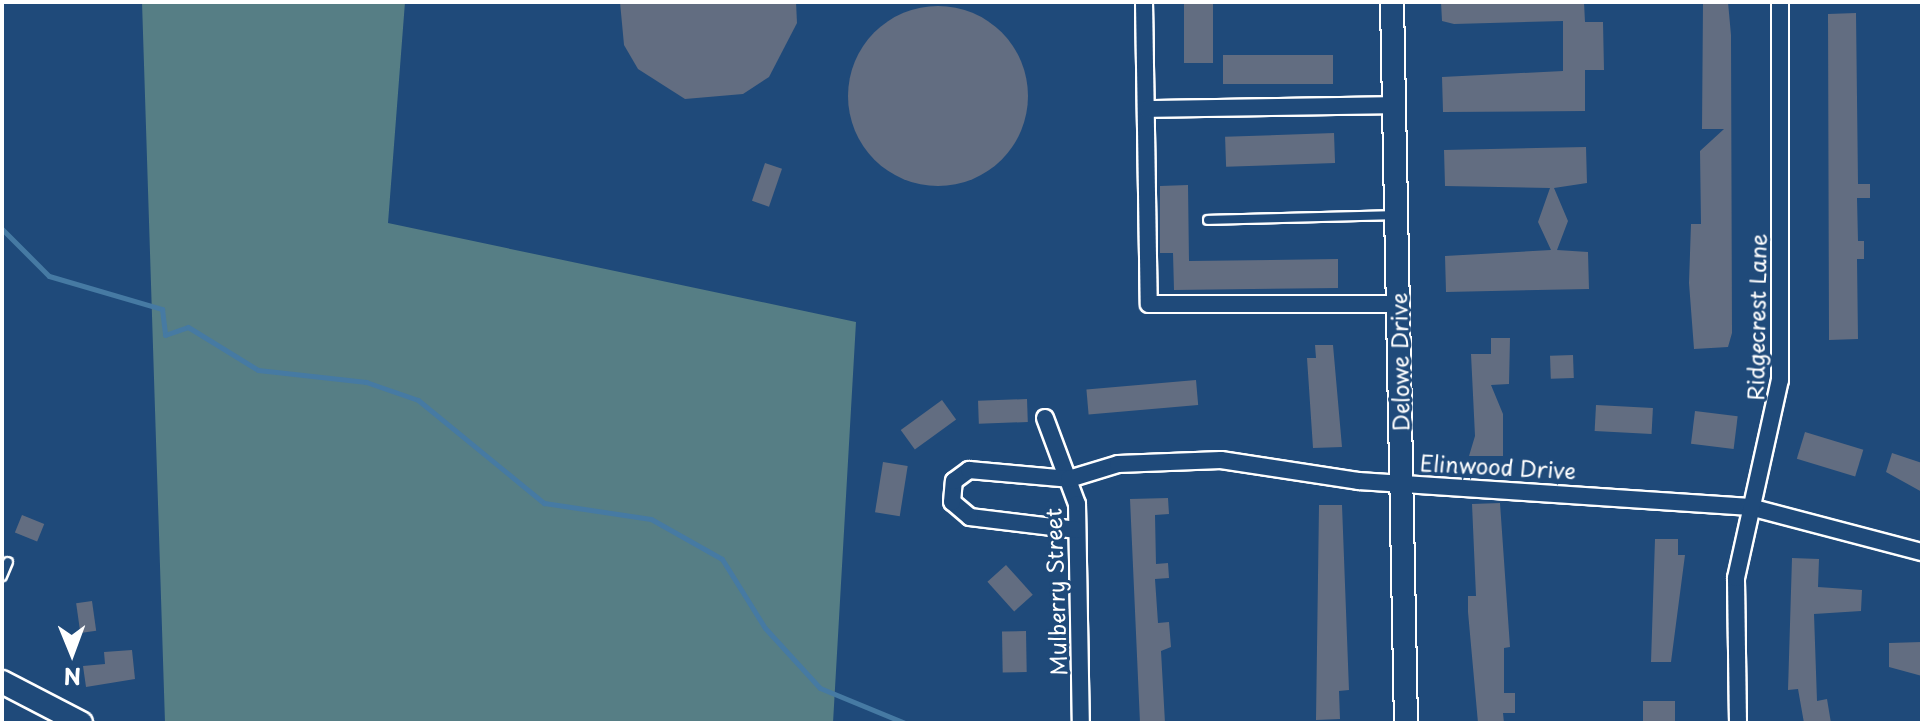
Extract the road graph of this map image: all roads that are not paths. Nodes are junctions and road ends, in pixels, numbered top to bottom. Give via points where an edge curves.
1 (1144, 2) edge
2 (1392, 2) edge
3 (1780, 2) edge
4 (1394, 105) junction
5 (1147, 109) junction
6 (1396, 215) junction
7 (1208, 220) dead end
8 (1398, 304) junction
9 (1045, 418) dead end
10 (1069, 479) junction
11 (1401, 484) junction
12 (1750, 507) junction
13 (1077, 530) junction
14 (1922, 552) edge
15 (8, 562) dead end
16 (2, 576) edge
17 (2, 682) edge
18 (81, 723) edge
19 (1081, 723) edge
20 (1406, 723) edge
21 (1738, 723) edge

1 - 5 street
2 - 4 street, Delowe Drive
3 - 12 street, Ridgecrest Lane via 1780,380
4 - 5 street
4 - 6 street, Delowe Drive
5 - 8 street via 1149,304
6 - 7 lane
6 - 8 street, Delowe Drive
8 - 11 street, Delowe Drive
9 - 10 street, Mulberry Street
10 - 11 street, Elinwood Drive via 1118,464 1221,460
10 - 13 street, Mulberry Street
10 - 13 street via 969,470 951,492 970,517
11 - 12 street, Elinwood Drive
11 - 20 street, Delowe Drive
12 - 14 street, Elinwood Drive
12 - 21 street, Ridgecrest Lane via 1736,578
13 - 19 street, Mulberry Street
15 - 16 lane
17 - 18 street

